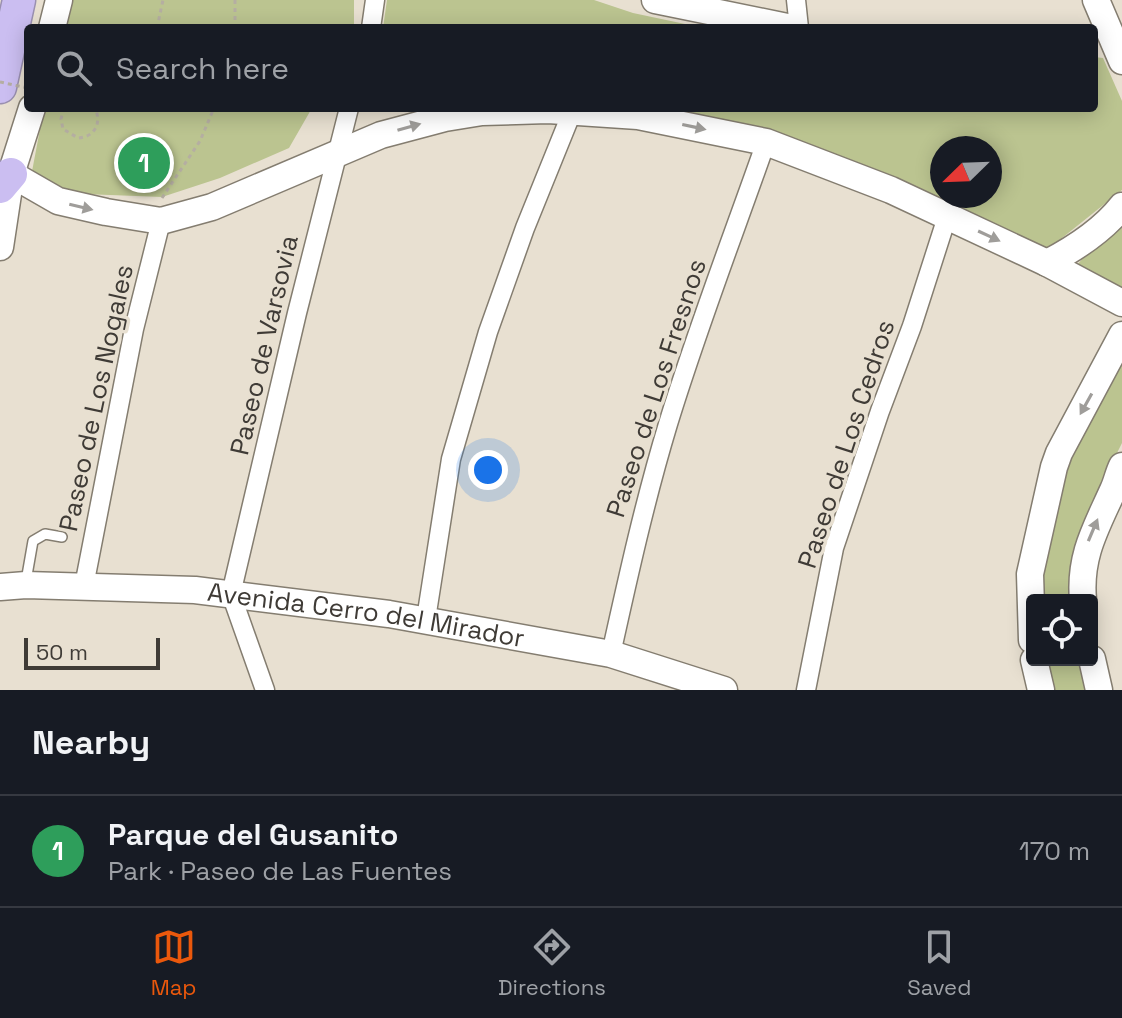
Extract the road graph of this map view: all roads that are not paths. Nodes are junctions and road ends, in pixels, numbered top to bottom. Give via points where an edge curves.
1 (19, 0) edge
2 (59, 0) edge
3 (375, 0) edge
4 (655, 0) edge
5 (796, 0) edge
6 (1096, 0) edge
7 (53, 24) edge
8 (372, 24) edge
9 (772, 24) edge
10 (799, 24) edge
11 (1108, 28) edge
12 (1122, 61) edge
13 (0, 85) edge
14 (30, 112) edge
15 (348, 112) edge
16 (572, 112) junction
17 (766, 142) junction
18 (336, 155) junction
19 (5, 180) edge
20 (1122, 206) edge
21 (947, 217) junction
22 (161, 221) junction
23 (0, 247) edge
24 (1047, 263) junction
25 (1122, 303) edge
26 (1122, 335) edge
27 (1120, 482) edge
28 (62, 537) dead end
29 (13, 586) edge
30 (84, 586) junction
31 (231, 594) junction
32 (1031, 594) edge
33 (1083, 594) edge
34 (426, 619) junction
35 (611, 654) junction
36 (1035, 666) edge
37 (1094, 666) edge
38 (265, 690) edge
39 (724, 690) edge
40 (806, 690) edge
41 (1041, 690) edge
42 (1099, 690) edge

1 - 13 highway
2 - 7 street
3 - 8 street
4 - 9 street
5 - 10 street
6 - 11 street
11 - 12 street
14 - 19 street
15 - 18 street, Paseo de Varsovia
16 -> 17 street via 638,116
18 -> 16 street via 381,135 445,118 482,112
16 - 34 street via 488,332 451,459
17 - 21 street
17 - 35 street, Paseo de Los Fresnos via 668,424 637,532
18 - 22 street via 212,207
18 - 31 street, Paseo de Varsovia
19 -> 22 street via 58,201
19 - 23 street
20 - 24 street via 1077,246
21 -> 24 street
21 - 40 street, Paseo de Los Cedros via 834,548
22 - 30 street, Paseo de Los Nogales via 134,329
24 - 25 street
26 -> 32 street via 1054,467 1030,574
33 -> 27 street via 1087,546
28 - 29 lane via 45,534 33,541
29 - 30 street, Avenida Cerro del Mirador
30 - 31 street, Avenida Cerro del Mirador
31 - 34 street, Avenida Cerro del Mirador
31 - 38 street
34 - 35 street, Avenida Cerro del Mirador
35 - 39 street, Avenida Cerro del Mirador
36 - 41 street
37 - 42 street

